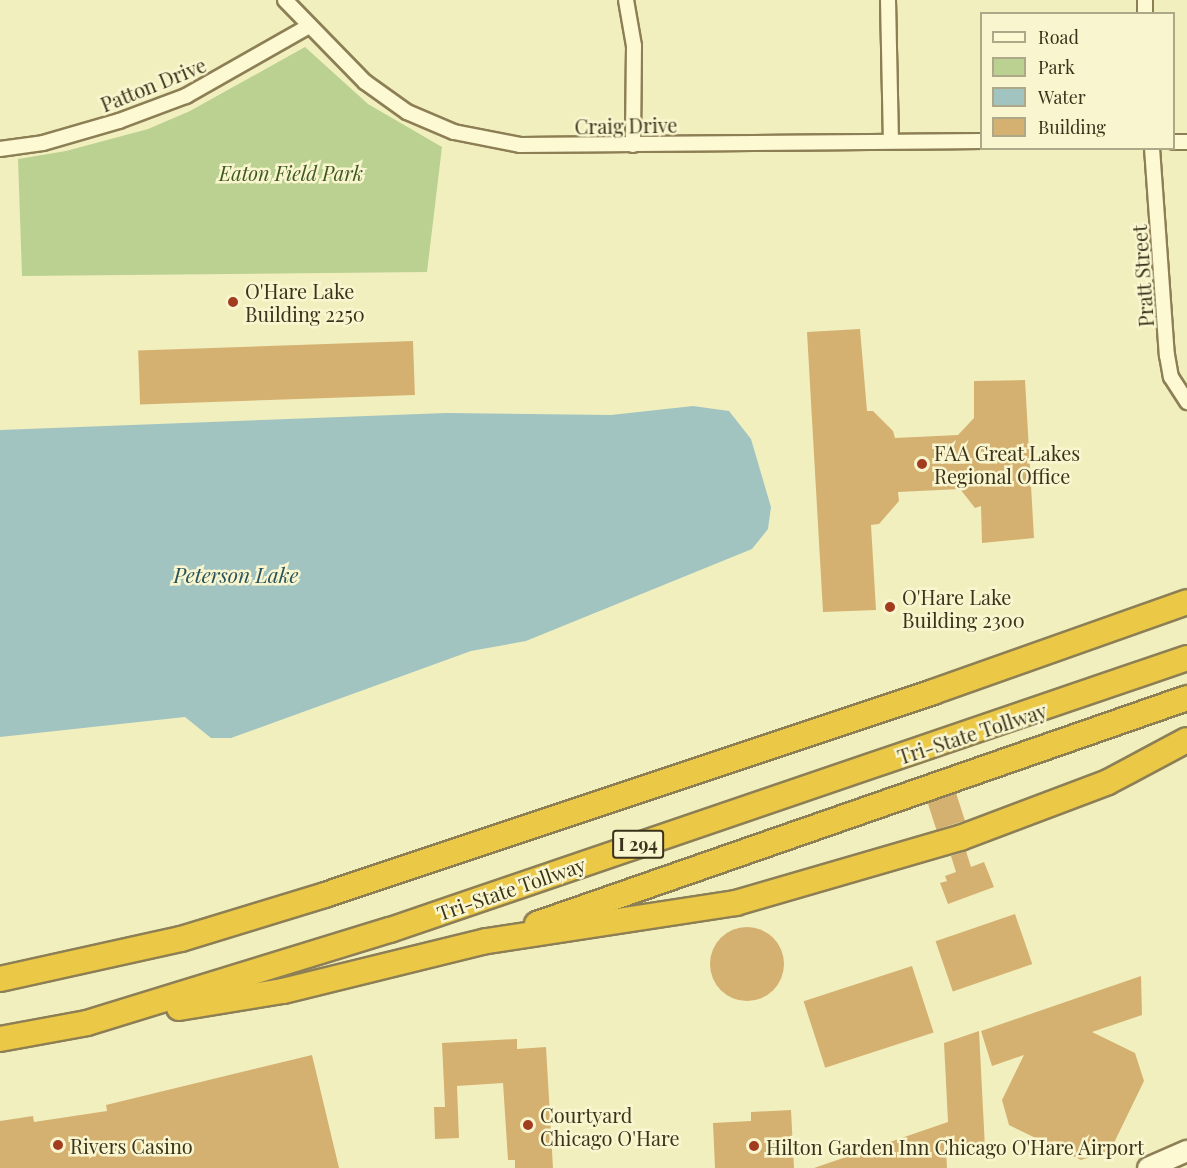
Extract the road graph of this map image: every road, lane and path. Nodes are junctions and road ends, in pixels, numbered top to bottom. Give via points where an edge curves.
1 (285, 0) edge
2 (626, 0) edge
3 (888, 0) edge
4 (309, 26) junction
5 (891, 141) junction
6 (980, 141) edge
7 (633, 145) junction
8 (0, 149) edge
9 (1152, 150) edge
10 (1184, 400) edge
11 (1187, 602) edge
12 (1187, 658) edge
13 (1187, 698) edge
14 (1187, 740) edge
15 (487, 941) junction
16 (0, 979) edge
17 (87, 1023) junction
18 (0, 1039) edge
19 (1187, 1150) edge
20 (1148, 1168) edge

1 - 4 street, Craig Drive
2 - 7 street via 634,46
3 - 5 street
4 - 7 street, Craig Drive via 365,82 406,112 454,132 520,145
4 - 8 street, Patton Drive via 186,96 44,143
5 - 6 street, Craig Drive
5 - 7 street, Craig Drive
9 - 10 street, Pratt Street via 1167,355 1171,377
11 - 16 highway, I 294 via 325,896 181,939
12 - 17 highway, Tri-State Tollway / I 294 via 390,930
13 - 15 highway
14 - 15 highway via 1108,782 960,838 839,874 736,903
15 - 17 highway via 283,991
17 - 18 highway, Tri-State Tollway / I 294
19 - 20 main road

